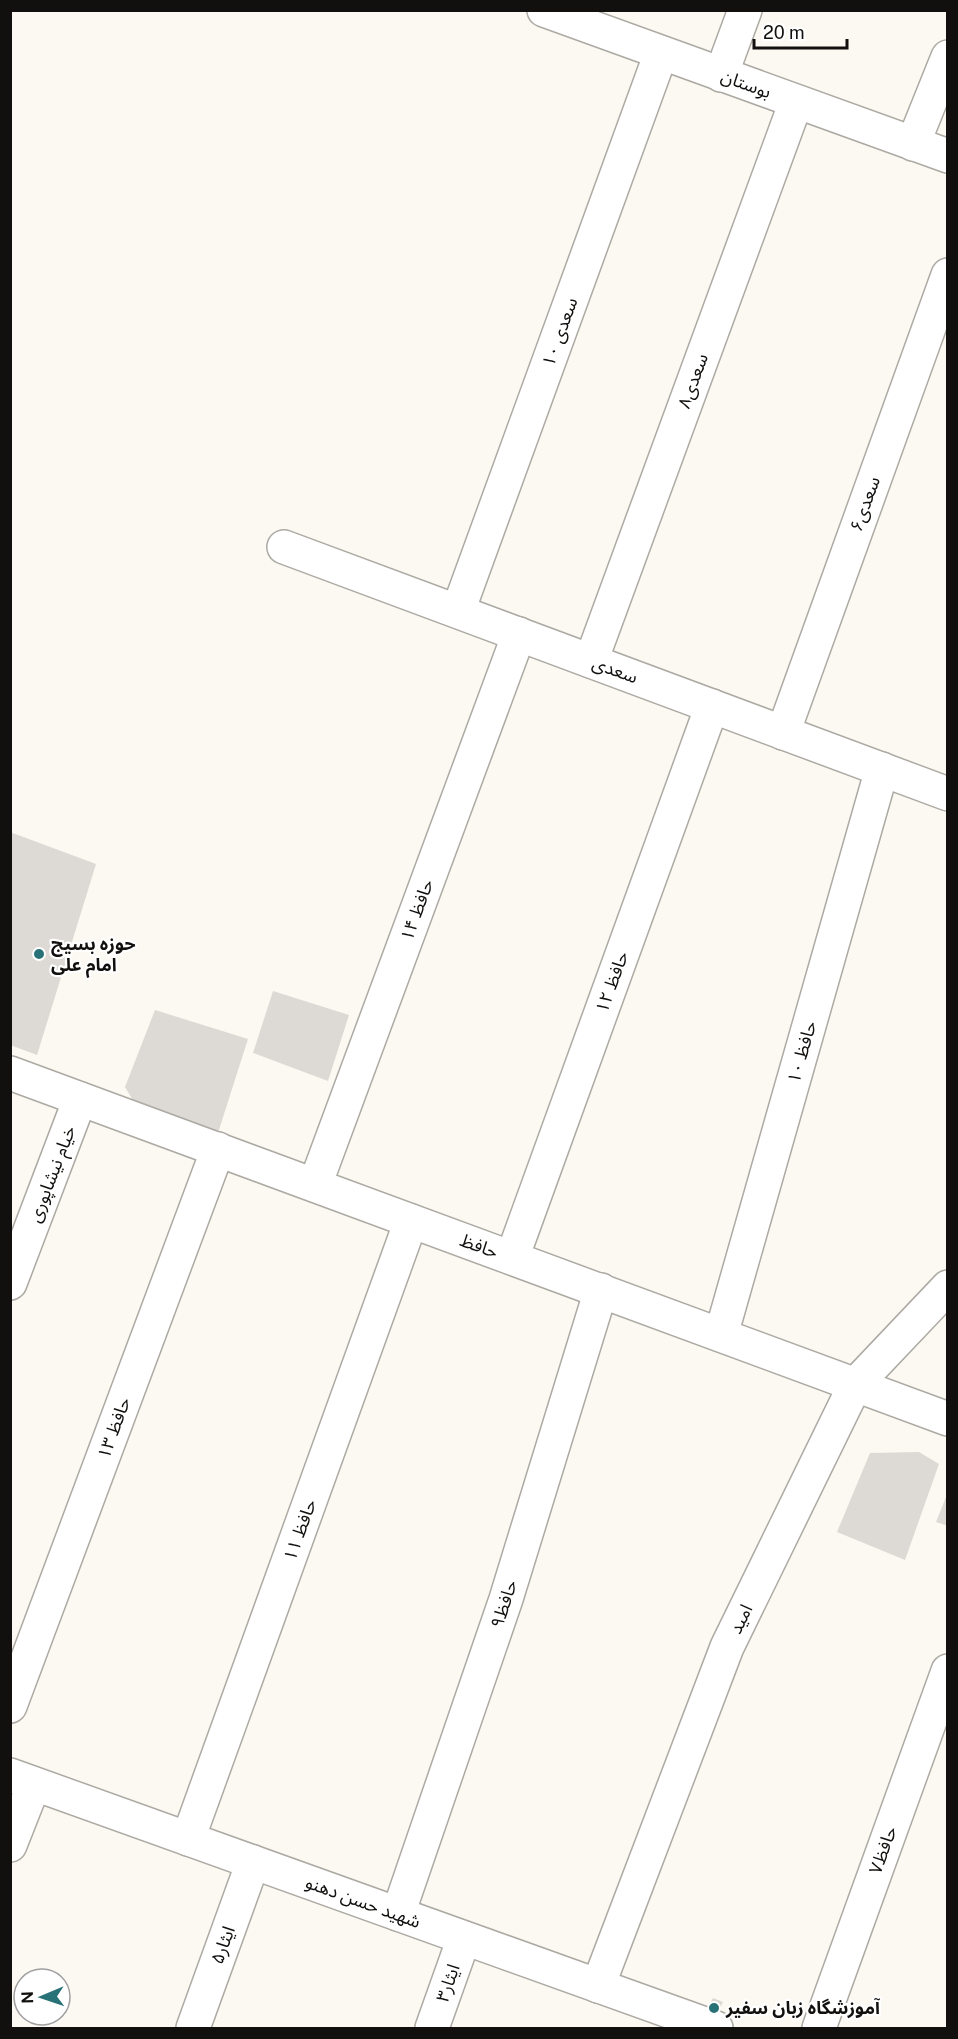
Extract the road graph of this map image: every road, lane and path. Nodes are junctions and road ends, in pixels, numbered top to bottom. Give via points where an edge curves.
1 (544, 10) edge
2 (746, 10) edge
3 (661, 53) junction
4 (948, 57) edge
5 (721, 75) junction
6 (796, 102) junction
7 (913, 144) junction
8 (948, 156) edge
9 (948, 275) edge
10 (284, 547) dead end
11 (458, 612) junction
12 (519, 634) junction
13 (591, 661) junction
14 (712, 706) junction
15 (783, 733) junction
16 (882, 769) junction
17 (948, 794) edge
18 (10, 1073) edge
19 (80, 1098) junction
20 (218, 1149) junction
21 (315, 1185) junction
22 (411, 1221) junction
23 (512, 1258) junction
24 (10, 1283) edge
25 (948, 1287) edge
26 (601, 1290) junction
27 (721, 1335) junction
28 (855, 1385) junction
29 (948, 1419) edge
30 (948, 1671) edge
31 (10, 1706) edge
32 (22, 1779) edge
33 (188, 1839) junction
34 (10, 1845) edge
35 (253, 1862) junction
36 (398, 1914) junction
37 (464, 1938) junction
38 (597, 1986) junction
39 (703, 2026) edge
40 (193, 2028) edge
41 (432, 2028) edge
42 (819, 2028) edge

1 - 3 street, بوستان
2 - 5 street
3 - 5 street, بوستان
3 - 11 street, سعدی ۱۰
4 - 7 street
5 - 6 street, بوستان
6 - 7 street, بوستان
6 - 13 street, سعدی۸
7 - 8 street, بوستان
9 - 15 street, سعدی۶
10 - 11 street, سعدی
11 - 12 street, سعدی
12 - 13 street, سعدی
12 - 21 street, حافظ ۱۴
13 - 14 street, سعدی
14 - 15 street, سعدی
14 - 23 street, حافظ ۱۲
15 - 16 street, سعدی
16 - 17 street, سعدی
16 - 27 street, حافظ ۱۰
18 - 19 street, حافظ
19 - 20 street, حافظ
19 - 24 street, خیام نیشاپوری
20 - 21 street, حافظ
20 - 31 street, حافظ ۱۳
21 - 22 street, حافظ
22 - 23 street, حافظ
22 - 33 street, حافظ ۱۱
23 - 26 street, حافظ
25 - 28 street, امید
26 - 27 street, حافظ
26 - 36 street, حافظ۹ via 506,1599
27 - 28 street, حافظ
28 - 29 street, حافظ
28 - 38 street, امید via 727,1647
30 - 42 street, حافظ۷
32 - 33 street, شهید حسن دهنو
32 - 34 street
33 - 35 street, شهید حسن دهنو
35 - 36 street, شهید حسن دهنو
35 - 40 street, ایثار۵
36 - 37 street, شهید حسن دهنو
37 - 38 street, شهید حسن دهنو
37 - 41 street, ایثار۳
38 - 39 street, شهید حسن دهنو

